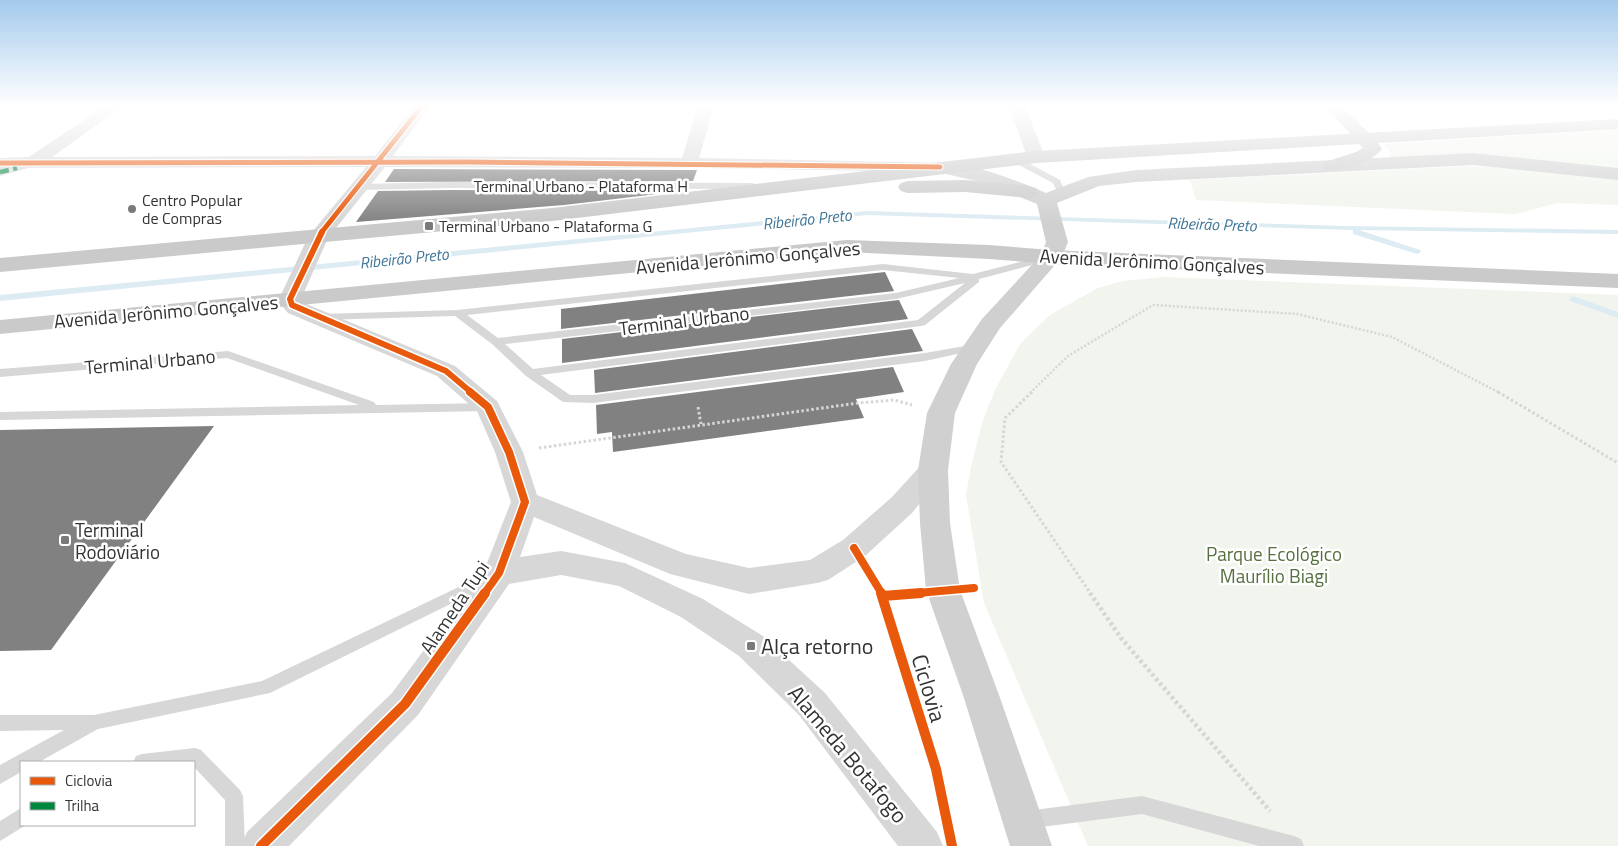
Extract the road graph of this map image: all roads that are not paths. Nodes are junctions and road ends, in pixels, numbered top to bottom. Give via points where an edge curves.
1 (58, 145) edge
2 (392, 145) edge
3 (693, 145) edge
4 (1031, 145) edge
5 (1241, 145) edge
6 (1370, 145) edge
7 (1036, 158) junction
8 (1011, 160) junction
9 (380, 161) junction
10 (0, 162) edge
11 (34, 162) junction
12 (688, 162) junction
13 (1332, 166) junction
14 (940, 167) junction
15 (0, 172) edge
16 (1618, 174) edge
17 (803, 186) junction
18 (359, 187) junction
19 (704, 198) junction
20 (1046, 198) junction
21 (314, 244) junction
22 (1054, 250) junction
23 (0, 265) edge
24 (979, 276) junction
25 (1618, 281) edge
26 (293, 292) junction
27 (457, 313) junction
28 (321, 317) junction
29 (0, 327) edge
30 (496, 342) junction
31 (976, 347) junction
32 (0, 373) edge
33 (530, 373) junction
34 (380, 408) junction
35 (488, 408) junction
36 (0, 416) edge
37 (933, 470) junction
38 (525, 502) junction
39 (499, 573) junction
40 (95, 722) junction
41 (0, 723) edge
42 (23, 761) edge
43 (151, 761) edge
44 (20, 763) edge
45 (0, 775) edge
46 (20, 818) edge
47 (0, 832) edge
48 (1026, 833) edge
49 (235, 846) edge
50 (262, 846) edge
51 (923, 846) edge
52 (1294, 846) edge

1 - 11 street
2 - 9 street
3 - 12 street
4 - 7 street
5 - 7 main road
6 - 13 main road via 1373,149 1363,156
7 - 8 main road
8 - 14 main road
8 - 20 lane via 1057,182
9 - 11 street
9 - 12 street
9 - 18 street
10 - 11 street
11 - 15 street
12 - 14 street
13 - 16 main road via 1473,159
13 - 20 main road via 1136,176 1096,181
14 - 17 main road
14 - 20 main road via 975,173
17 - 18 lane, Terminal Urbano - Plataforma H
17 - 19 main road
18 - 21 street
19 - 20 main road via 739,202 871,189 965,186
19 - 21 main road
20 - 22 main road
21 - 23 main road
21 - 26 street
22 - 24 lane, Terminal Urbano
22 - 25 main road, Avenida Jerônimo Gonçalves
22 - 26 main road, Avenida Jerônimo Gonçalves via 847,246
22 - 31 main road
24 - 27 lane via 883,267
24 - 30 lane, Terminal Urbano via 896,296
24 - 33 lane via 921,323
26 - 28 street via 292,305
26 - 29 main road, Avenida Jerônimo Gonçalves
27 - 28 lane
27 - 30 lane
28 - 35 street via 446,371
30 - 33 lane
31 - 33 lane via 925,357 593,399 567,399
31 - 37 main road via 964,364 942,413
32 - 34 lane, Terminal Urbano via 228,354
34 - 35 lane
34 - 36 lane
35 - 38 street via 509,452
37 - 38 street via 902,505 854,548 817,572 749,582 681,565
37 - 48 main road via 943,590 982,695
38 - 39 street, Alameda Tupi
39 - 40 lane via 264,688
39 - 50 street, Alameda Tupi via 405,704
39 - 51 street, Alameda Botafogo via 560,563 625,575 692,608 751,646 812,704
40 - 41 lane
40 - 42 lane
43 - 49 lane via 195,756 234,796
44 - 45 lane
46 - 47 lane
48 - 52 lane via 1142,805

